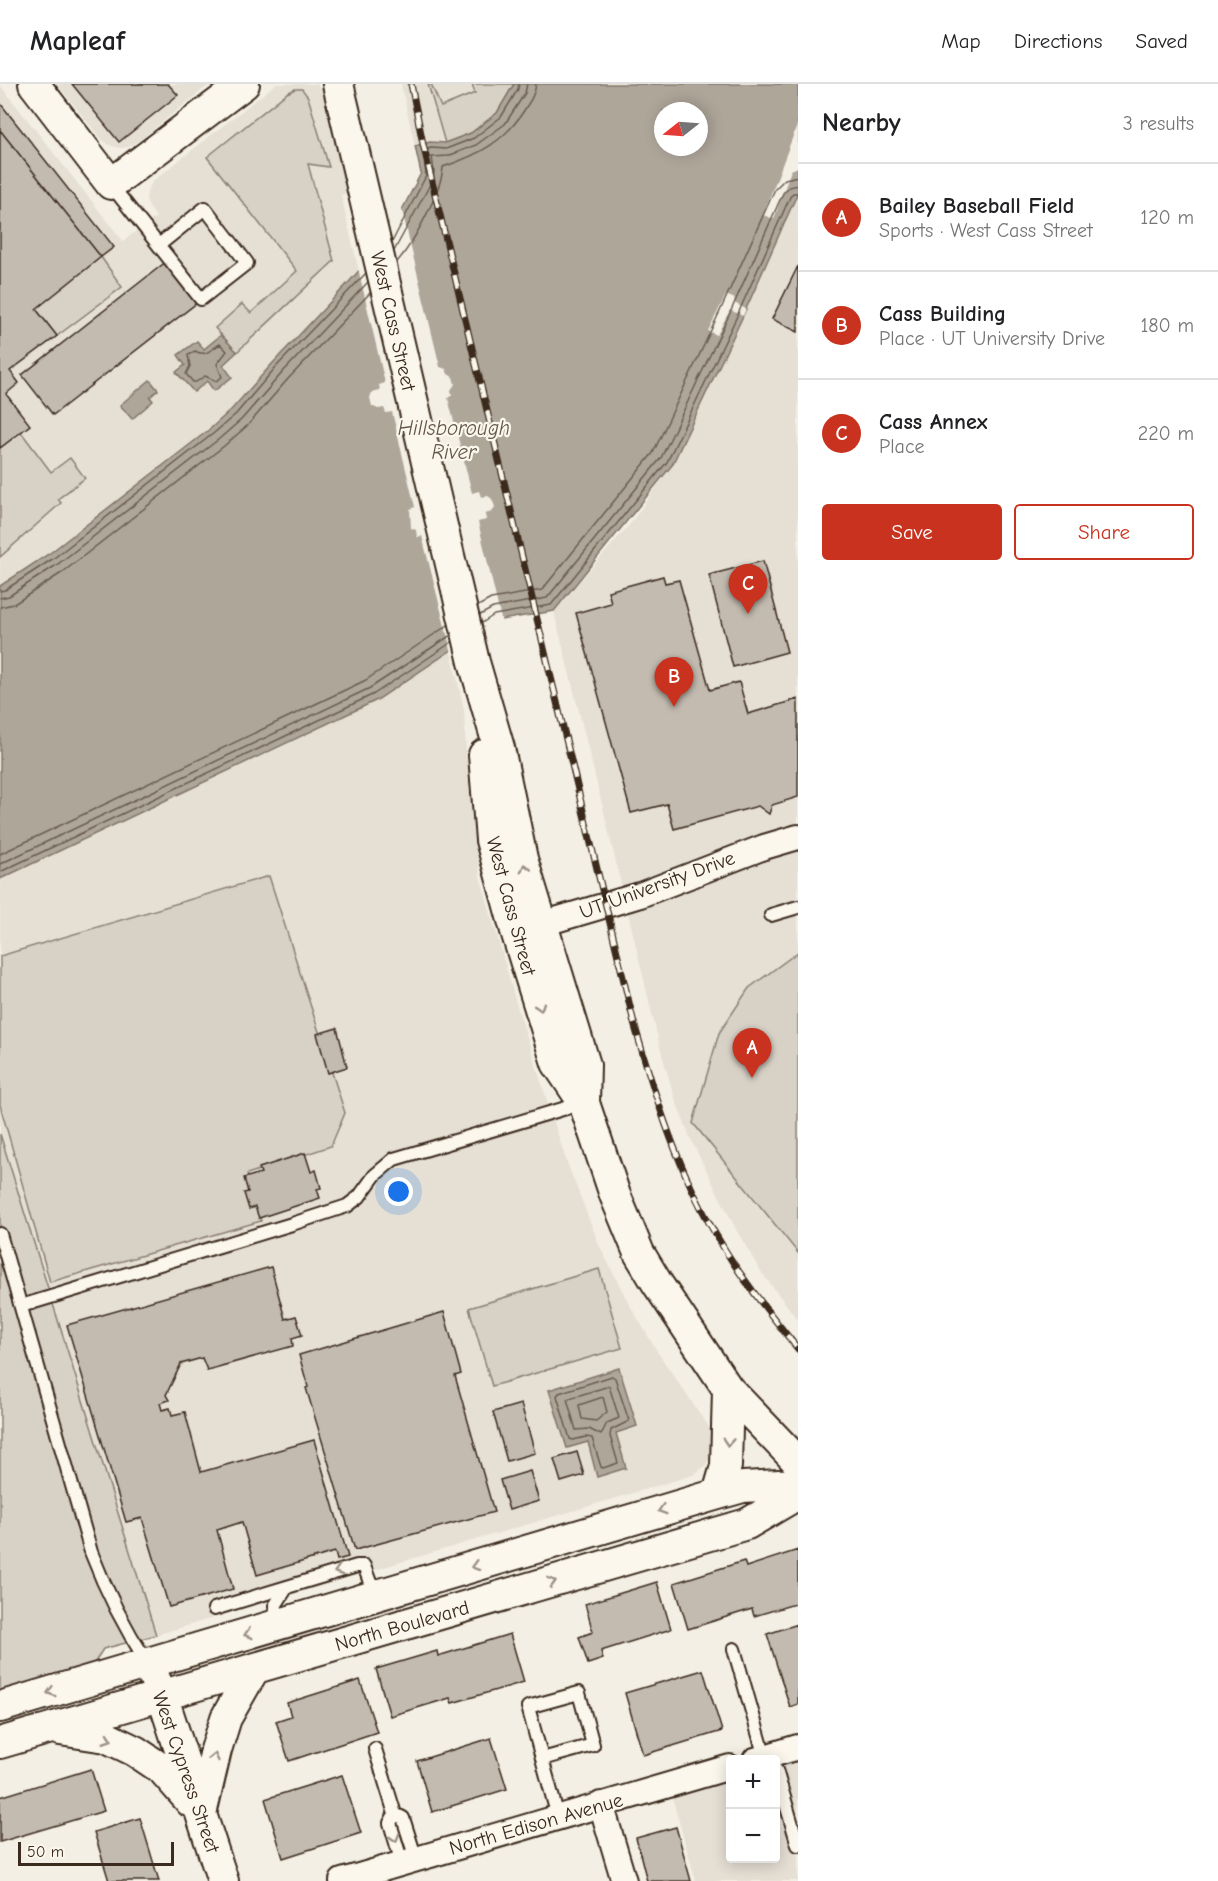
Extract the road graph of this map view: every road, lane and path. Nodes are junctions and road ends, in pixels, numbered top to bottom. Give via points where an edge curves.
1 (34, 84) edge
2 (244, 84) edge
3 (338, 84) edge
4 (111, 184) junction
5 (159, 245) junction
6 (798, 837) edge
7 (798, 907) edge
8 (771, 915) dead end
9 (528, 928) junction
10 (584, 1102) junction
11 (0, 1234) edge
12 (21, 1306) junction
13 (729, 1389) junction
14 (798, 1462) edge
15 (798, 1484) edge
16 (718, 1494) junction
17 (798, 1494) edge
18 (287, 1587) junction
19 (375, 1596) junction
20 (214, 1609) dead end
21 (281, 1624) junction
22 (734, 1649) dead end
23 (148, 1664) junction
24 (254, 1669) junction
25 (162, 1695) junction
26 (0, 1707) edge
27 (51, 1729) junction
28 (0, 1743) edge
29 (798, 1747) edge
30 (375, 1749) dead end
31 (766, 1755) edge
32 (780, 1755) edge
33 (542, 1759) junction
34 (726, 1768) edge
35 (780, 1794) edge
36 (601, 1804) junction
37 (201, 1814) junction
38 (558, 1817) junction
39 (798, 1845) edge
40 (409, 1861) junction
41 (223, 1881) edge
42 (342, 1881) edge
43 (624, 1881) edge

1 - 4 street
2 - 4 street
3 - 9 street, West Cass Street via 474,662 499,748 522,860
4 - 5 lane
5 - 5 lane via 201,299 247,263 205,208
6 - 9 street, UT University Drive via 640,895
7 - 8 lane
9 - 10 street, West Cass Street via 585,1065
10 - 12 lane via 394,1159 347,1206
10 - 13 street, West Cass Street via 639,1253
11 - 12 lane
12 - 23 lane via 91,1552 104,1587
13 - 14 street, West Cass Street
13 -> 16 street via 726,1466
15 - 16 street, North Boulevard via 743,1487
16 -> 19 street, North Boulevard
24 -> 17 street, North Boulevard via 747,1524
19 -> 18 lane via 364,1566
18 - 20 lane
18 - 21 lane via 274,1606
19 - 21 street, North Boulevard
21 -> 23 street, North Boulevard
22 - 31 lane
23 - 25 street, West Cypress Street
23 -> 26 street, North Boulevard
24 - 25 street, North Boulevard
37 -> 24 street via 226,1718
25 - 27 street, North Boulevard
25 - 37 street, West Cypress Street
27 - 28 street, North Boulevard
27 -> 37 street via 106,1737 135,1751 162,1769
29 - 32 street
30 - 40 lane via 395,1814 403,1818
33 - 33 lane via 528,1707 579,1693 593,1745
33 - 38 lane
34 - 36 street, North Edison Avenue
35 - 39 lane
36 - 38 street, North Edison Avenue
36 - 43 street
37 - 41 street, West Cypress Street
38 - 40 street, North Edison Avenue
40 - 42 street, North Edison Avenue

